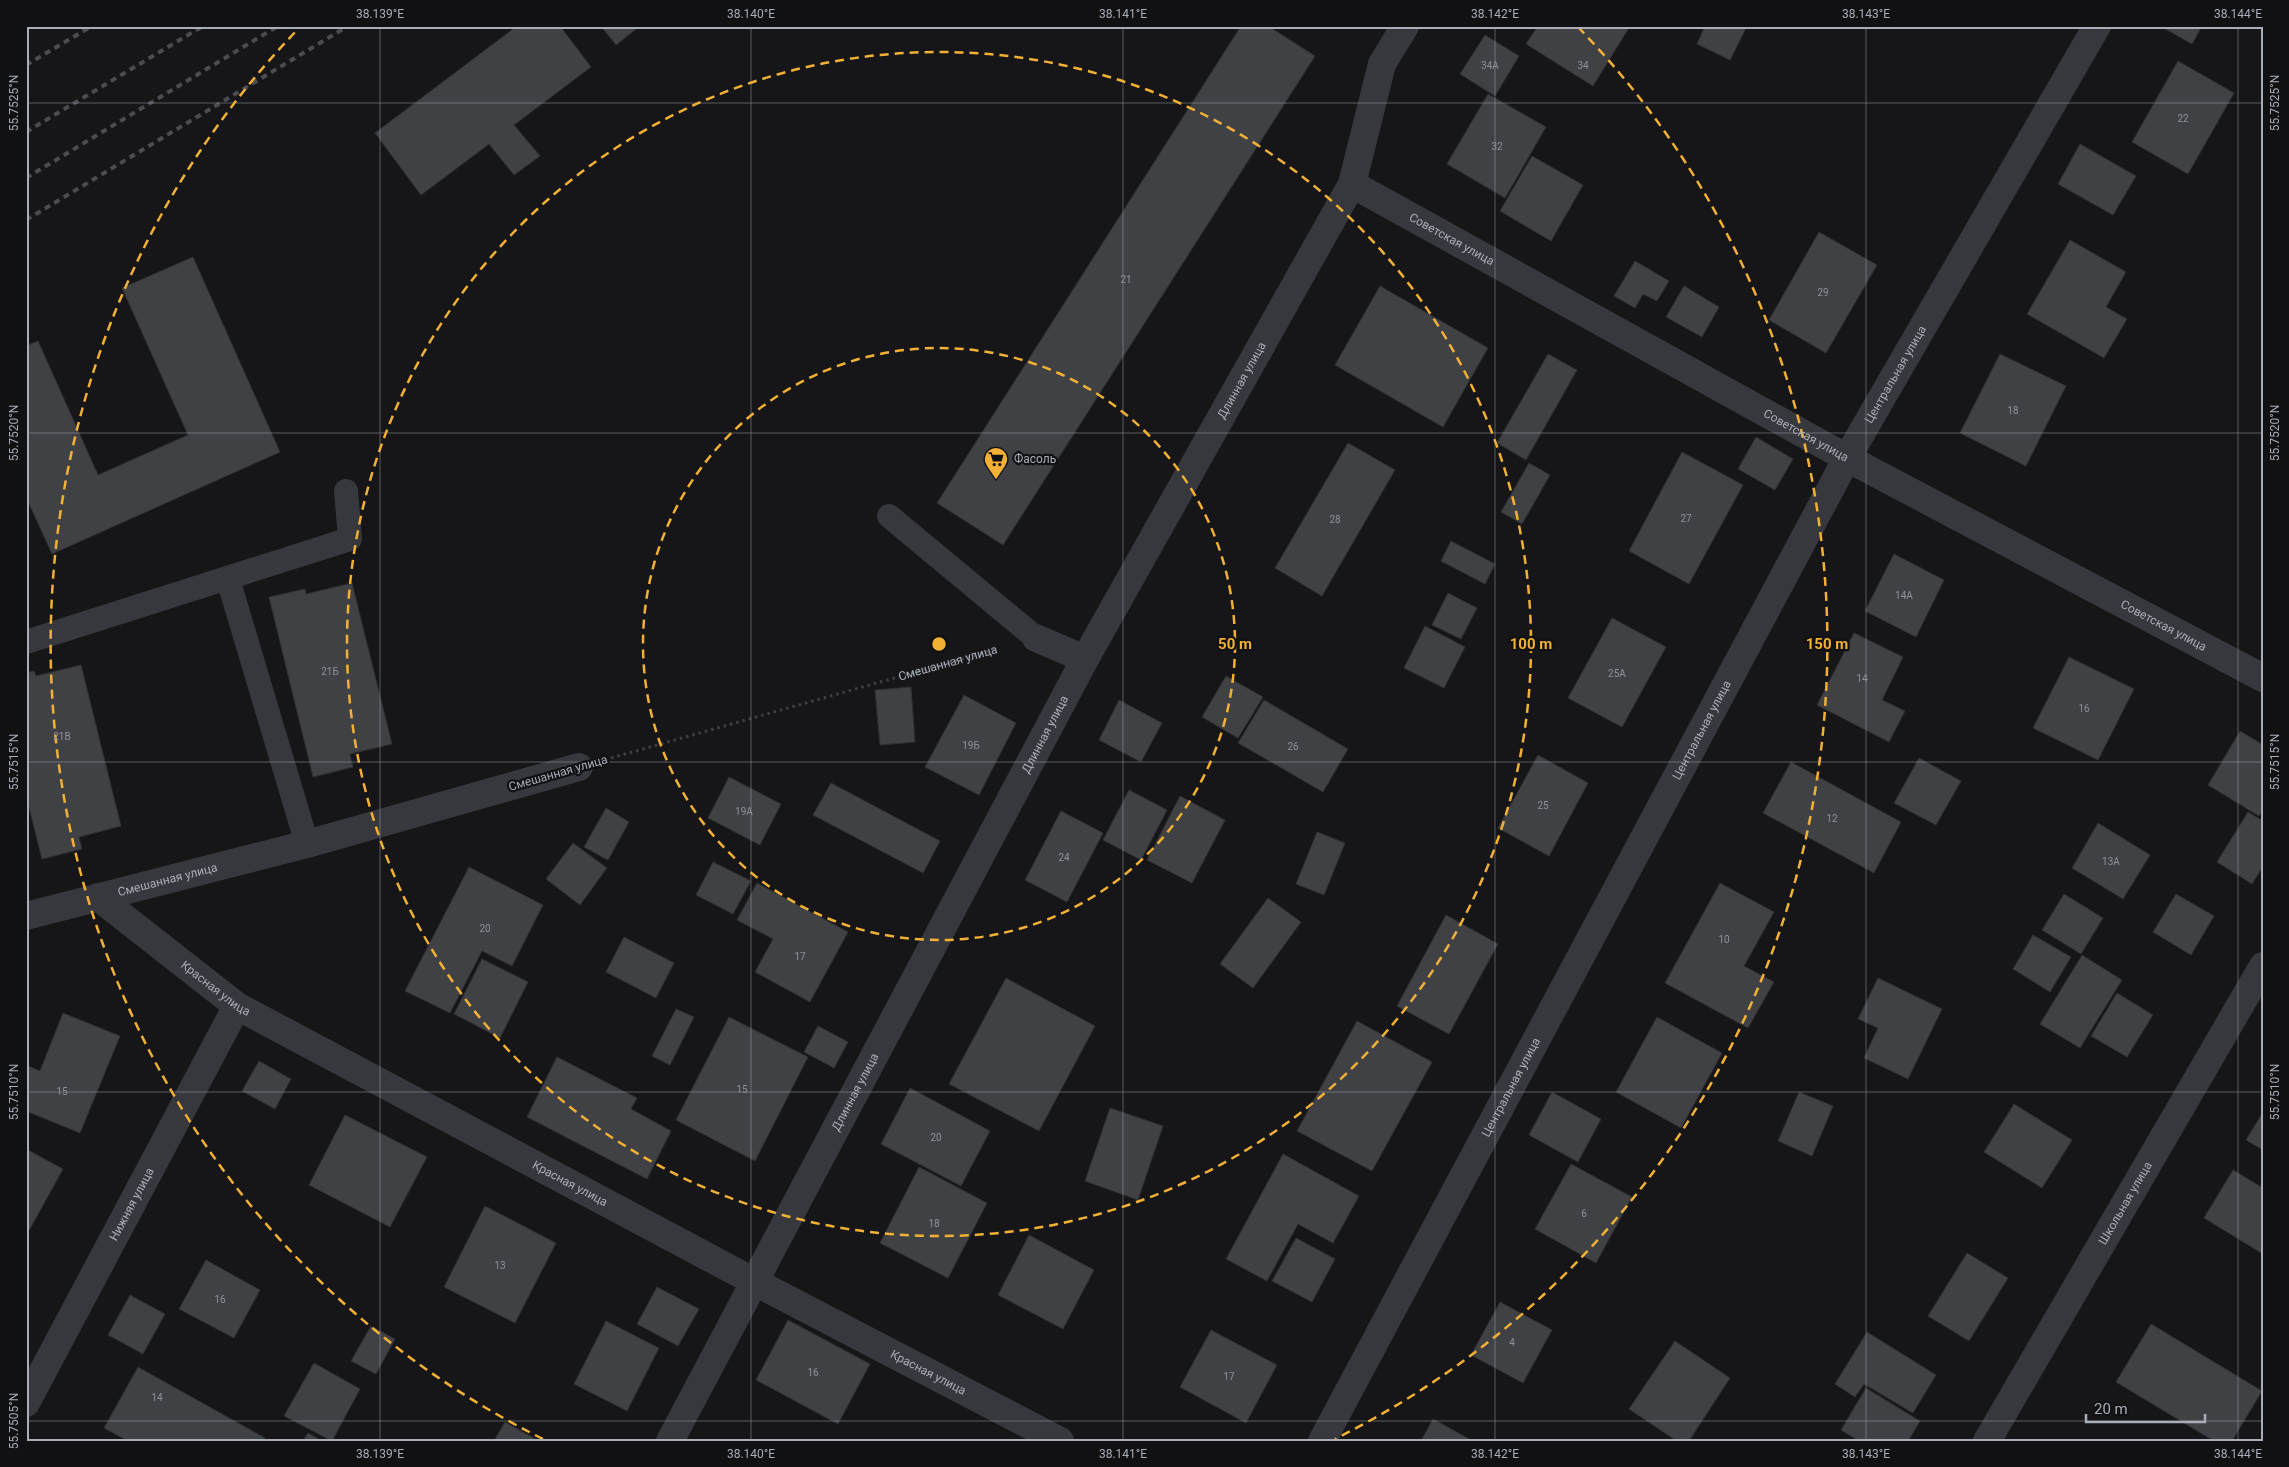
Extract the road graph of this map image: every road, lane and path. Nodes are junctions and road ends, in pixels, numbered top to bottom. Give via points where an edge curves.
1 (1405, 26) edge
2 (2097, 26) edge
3 (1352, 184) junction
4 (1847, 458) junction
5 (346, 491) dead end
6 (888, 516) dead end
7 (228, 579) junction
8 (1036, 638) junction
9 (26, 642) edge
10 (1085, 659) junction
11 (2263, 678) edge
12 (578, 767) joint
13 (307, 844) junction
14 (98, 897) junction
15 (26, 916) edge
16 (2263, 966) edge
17 (237, 1006) junction
18 (755, 1282) junction
19 (26, 1403) edge
20 (670, 1441) edge
21 (1060, 1441) edge
22 (1322, 1441) edge
23 (1987, 1441) edge

1 - 3 street, Длинная улица via 1382,64
2 - 4 street, Центральная улица
3 - 4 street, Советская улица
3 - 10 street, Длинная улица
4 - 11 street, Советская улица
4 - 22 street, Центральная улица
5 - 7 lane via 350,539
6 - 8 lane
7 - 9 lane
7 - 13 lane
8 - 10 street
8 - 12 path, Смешанная улица
10 - 18 street, Длинная улица
12 - 13 street, Смешанная улица
13 - 14 street, Смешанная улица
14 - 15 street, Смешанная улица
14 - 17 street, Красная улица
16 - 23 street, Школьная улица
17 - 18 street, Красная улица
17 - 19 street, Нижняя улица
18 - 20 street, Длинная улица
18 - 21 street, Красная улица

